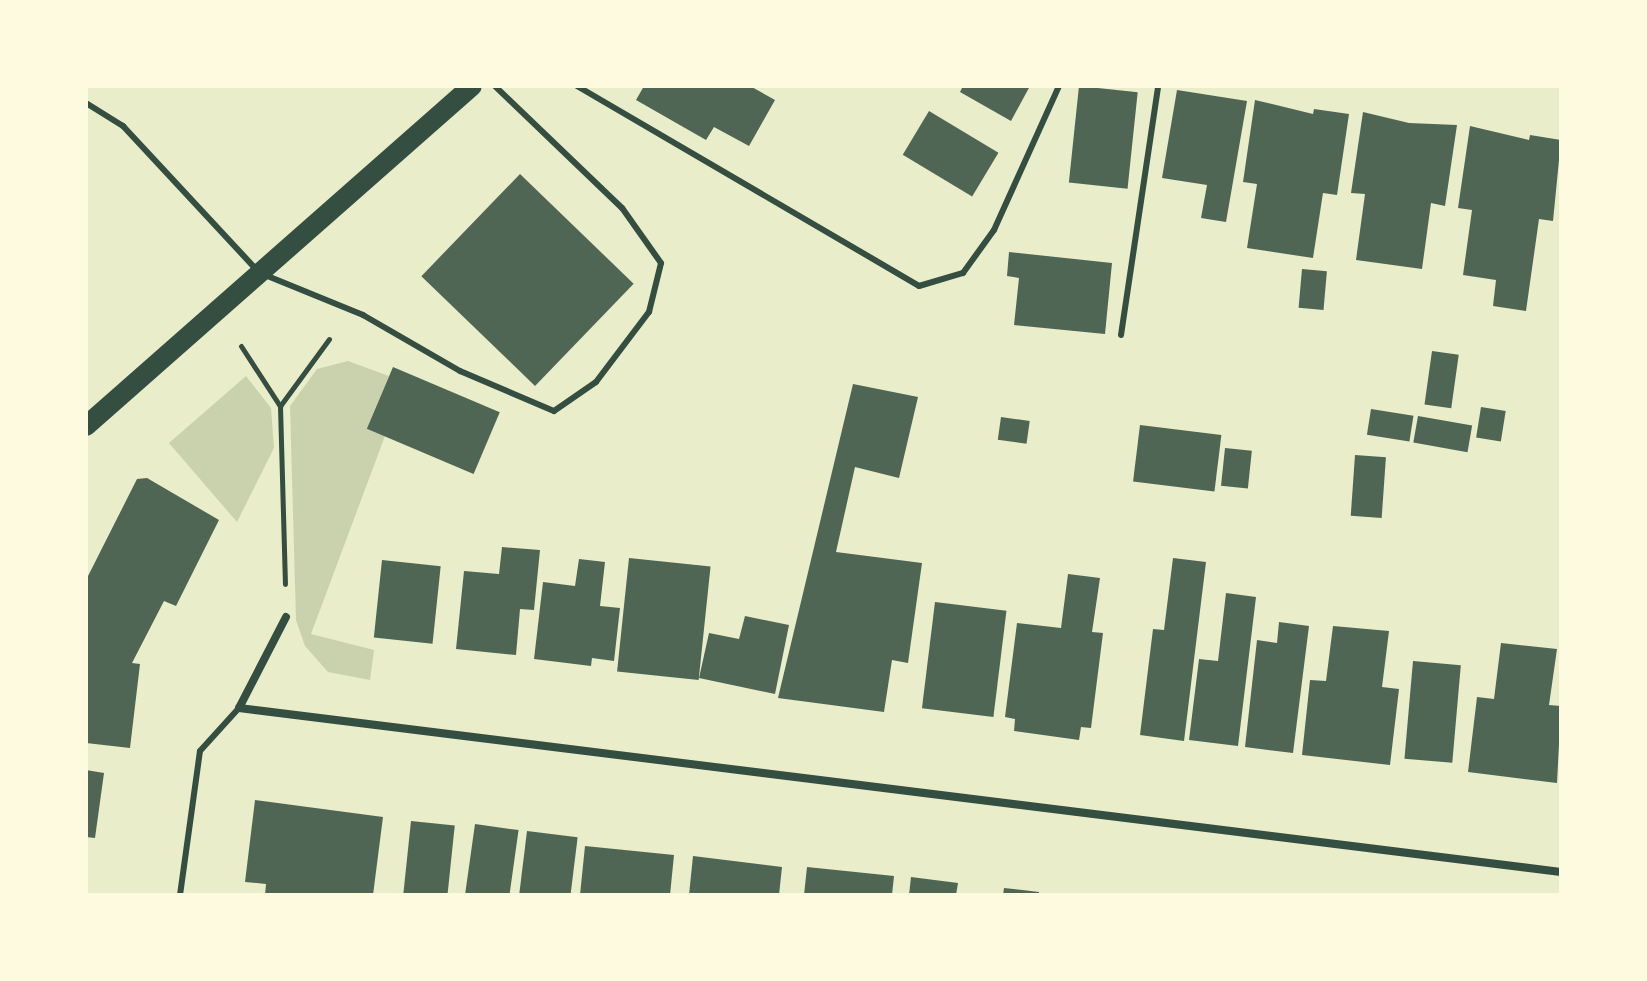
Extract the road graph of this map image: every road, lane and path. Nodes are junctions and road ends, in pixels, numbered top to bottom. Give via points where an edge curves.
1 (472, 86) edge
2 (495, 86) edge
3 (577, 86) edge
4 (1059, 86) edge
5 (1158, 86) edge
6 (86, 103) edge
7 (260, 273) junction
8 (351, 310) junction
9 (218, 311) junction
10 (1121, 335) dead end
11 (280, 406) junction
12 (86, 426) edge
13 (286, 617) joint
14 (239, 708) junction
15 (1561, 872) edge
16 (180, 895) edge

1 - 7 main road
2 - 8 lane via 622,208 661,263 649,312 596,382 554,411 460,371
3 - 4 lane via 919,286 963,273 994,230
5 - 10 lane
6 - 7 lane via 123,126
7 - 8 lane
7 - 9 main road
8 - 11 path
9 - 11 path
9 - 12 main road
11 - 13 path
13 - 14 street
14 - 15 street
14 - 16 lane via 200,751

